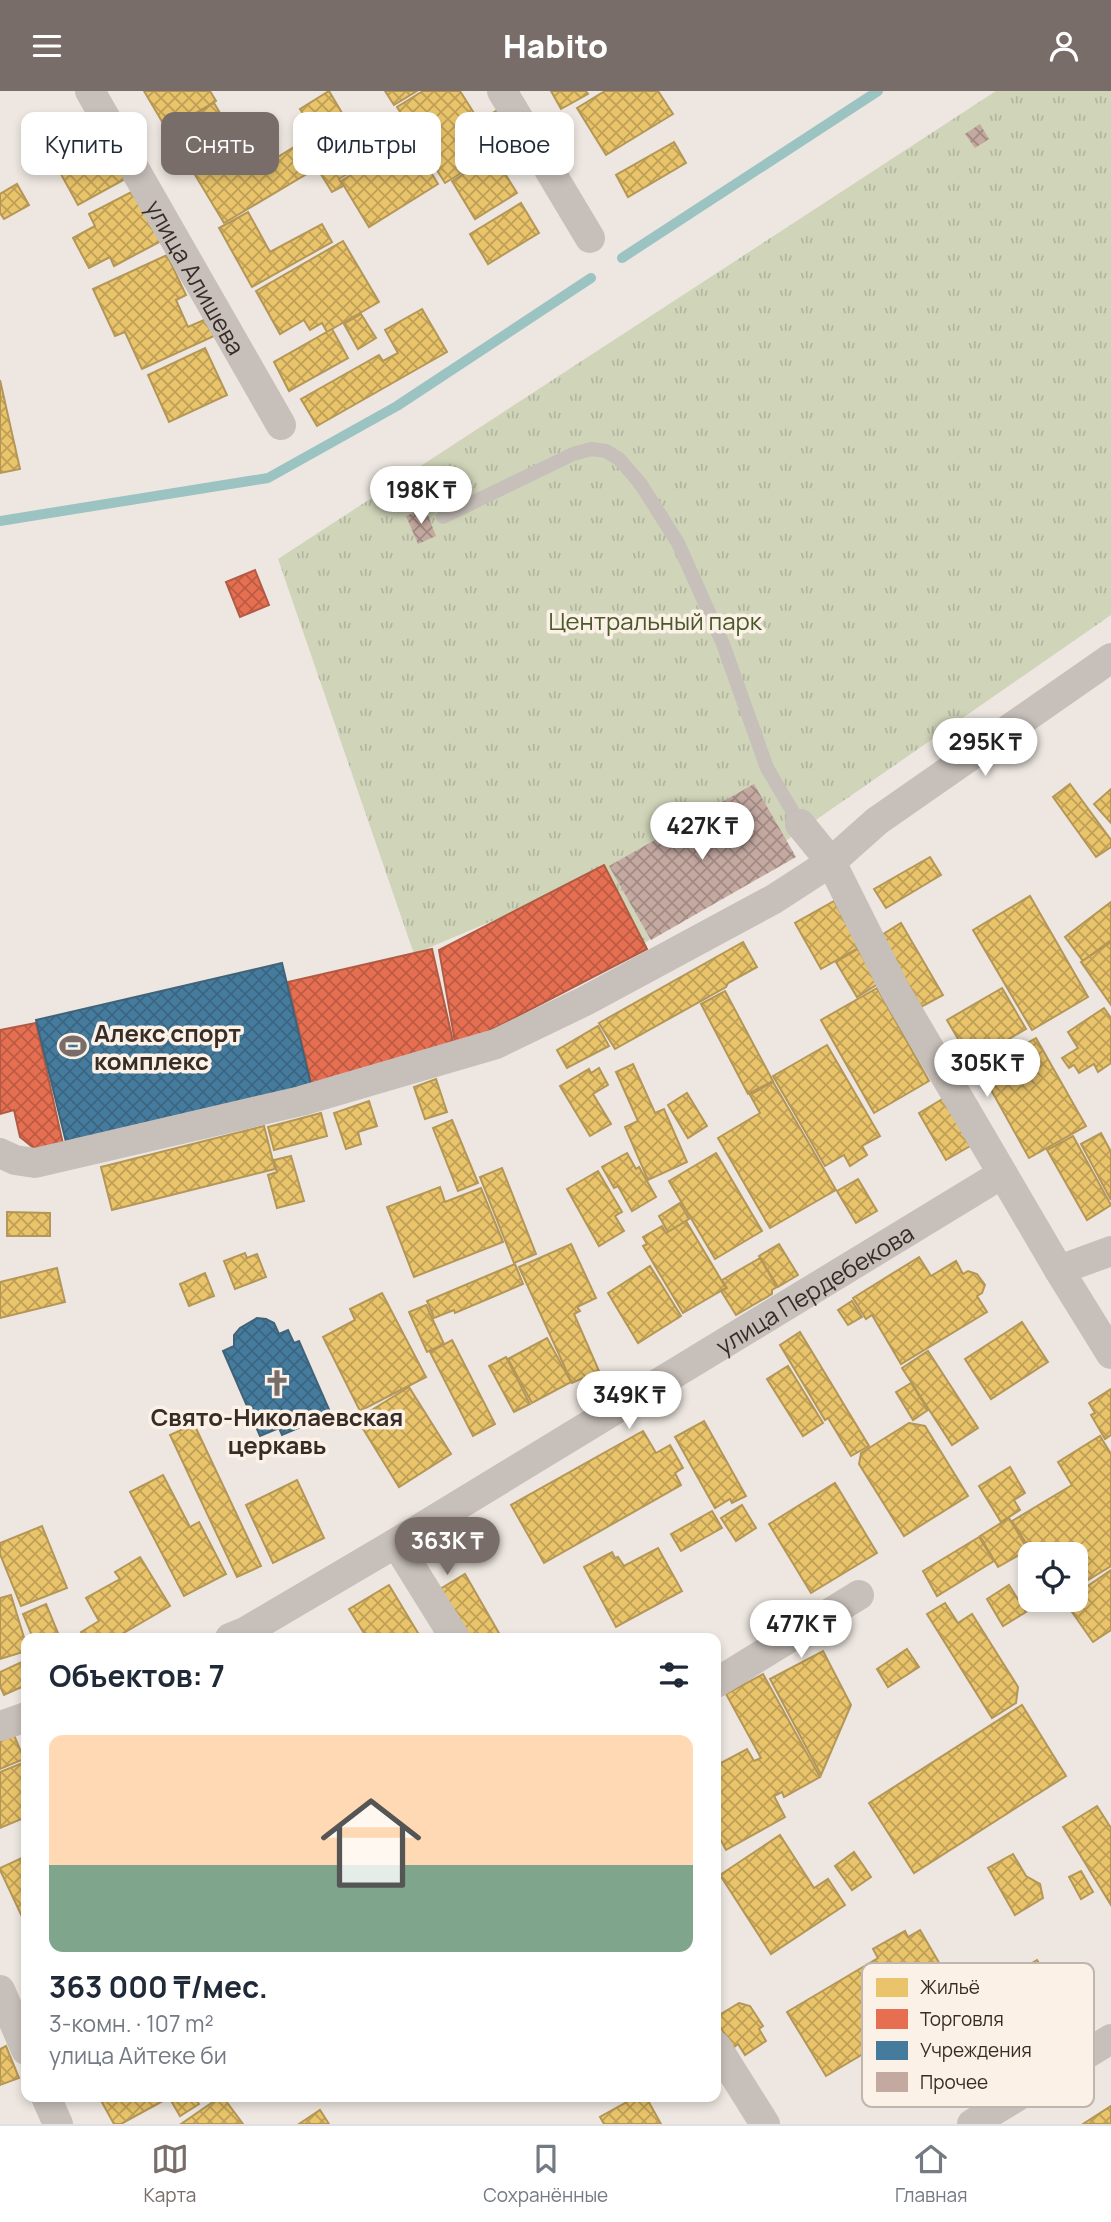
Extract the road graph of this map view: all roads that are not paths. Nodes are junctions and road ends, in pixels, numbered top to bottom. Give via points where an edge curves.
1 (90, 91) edge
2 (502, 91) edge
3 (590, 238) dead end
4 (281, 425) dead end
5 (443, 517) dead end
6 (1111, 659) edge
7 (800, 824) joint
8 (831, 862) junction
9 (0, 1153) edge
10 (1002, 1174) junction
11 (1111, 1251) edge
12 (1059, 1270) junction
13 (1111, 1354) edge
14 (396, 1543) junction
15 (859, 1595) dead end
16 (240, 1633) edge
17 (452, 1633) edge
18 (721, 1680) edge
19 (21, 1719) edge
20 (0, 1726) edge
21 (0, 1990) edge
22 (21, 2038) edge
23 (1111, 2039) edge
24 (1094, 2049) edge
25 (721, 2054) edge
26 (48, 2102) edge
27 (1000, 2107) edge
28 (58, 2124) edge
29 (765, 2124) edge
30 (972, 2124) edge

1 - 4 street, улица Алишева
2 - 3 street
5 - 7 lane via 573,454 591,449 619,459 678,543 723,644 766,768
6 - 8 street via 877,821
7 - 8 street
8 - 9 street via 762,906 585,1002 495,1044 301,1101 35,1163
8 - 10 street via 895,990
10 - 12 street
10 - 14 street, улица Пердебекова
11 - 12 street
12 - 13 street
14 - 16 street, улица Пердебекова
14 - 17 street
15 - 18 street
19 - 20 street
21 - 22 street
23 - 24 street
25 - 29 street
26 - 28 street
27 - 30 street

